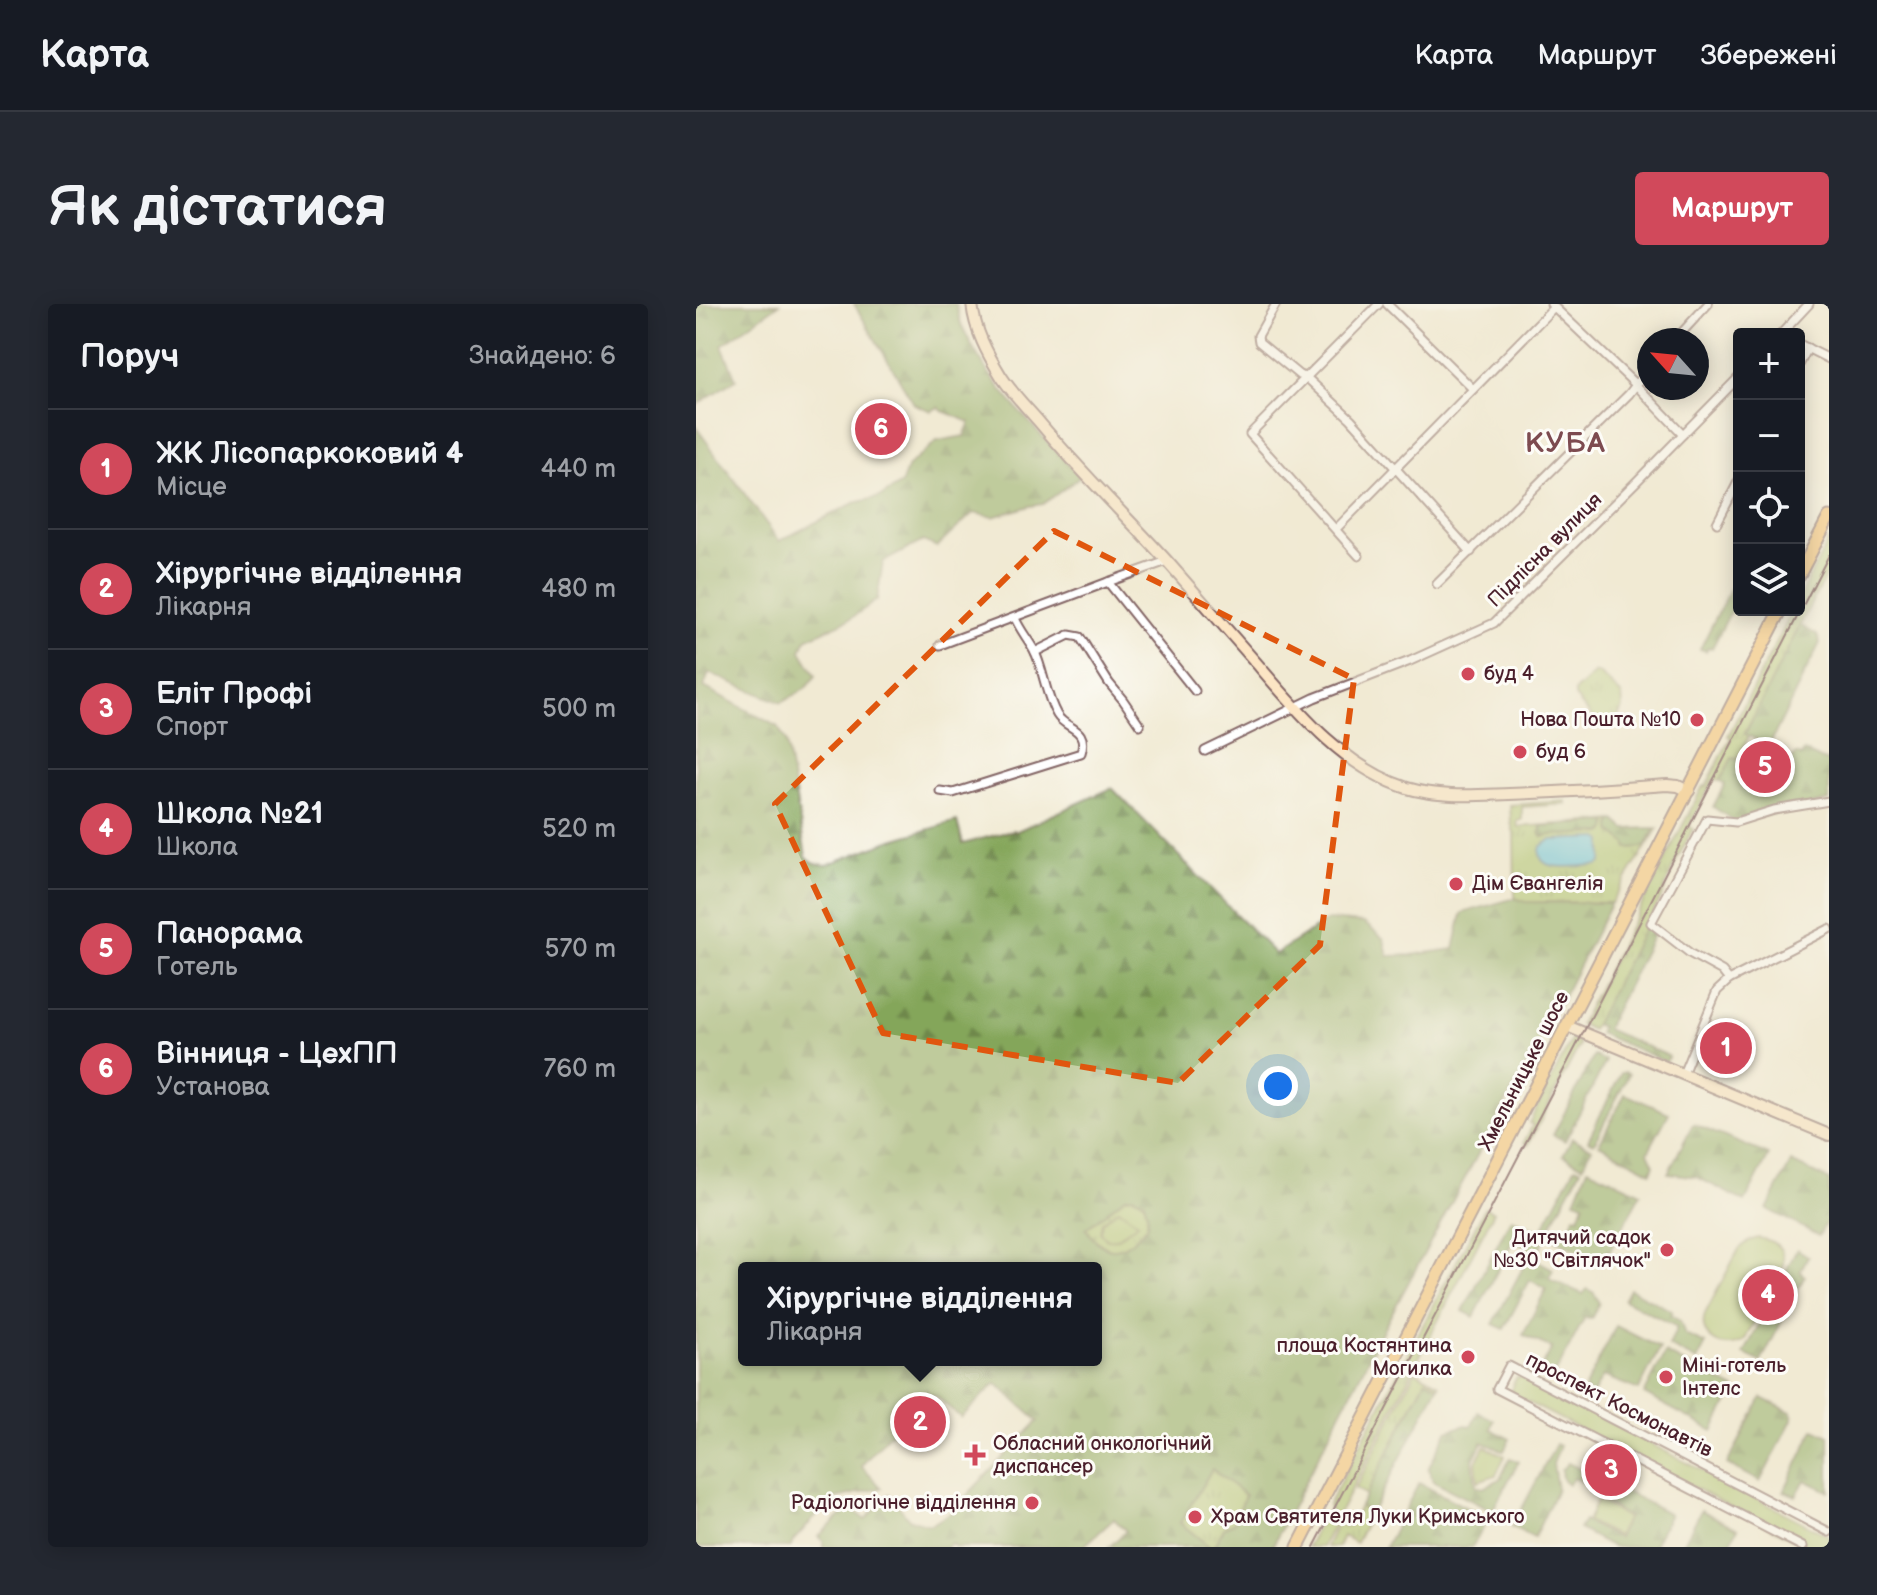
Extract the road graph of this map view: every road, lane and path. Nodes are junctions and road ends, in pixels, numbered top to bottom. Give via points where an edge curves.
1 (972, 304) edge
2 (1276, 304) edge
3 (1379, 304) edge
4 (1387, 304) edge
5 (1708, 304) edge
6 (1809, 304) edge
7 (1553, 305) edge
8 (1686, 328) edge
9 (1787, 328) edge
10 (1805, 347) edge
11 (1808, 348) junction
12 (1805, 354) edge
13 (1829, 359) edge
14 (1306, 377) junction
15 (1637, 382) edge
16 (1733, 383) edge
17 (1635, 384) junction
18 (1473, 389) junction
19 (1683, 434) junction
20 (1396, 469) junction
21 (1733, 492) edge
22 (1828, 521) edge
23 (1717, 523) dead end
24 (1336, 529) junction
25 (1471, 552) junction
26 (1359, 556) dead end
27 (1167, 561) junction
28 (1805, 564) edge
29 (1108, 582) junction
30 (1437, 584) dead end
31 (1778, 616) edge
32 (1015, 618) junction
33 (940, 645) dead end
34 (1035, 652) junction
35 (1195, 691) dead end
36 (1295, 707) junction
37 (1140, 725) dead end
38 (1205, 751) dead end
39 (940, 791) dead end
40 (1689, 791) junction
41 (1829, 801) edge
42 (1829, 929) edge
43 (1729, 980) junction
44 (1567, 1026) junction
45 (1683, 1074) junction
46 (1829, 1135) edge
47 (1829, 1532) edge
48 (1298, 1547) edge
49 (1803, 1547) edge

1 - 27 main road via 975,325 1003,379 1076,466
2 - 14 street via 1259,342
3 - 14 street
4 - 18 street
5 - 8 street
6 - 9 street
7 - 17 street
7 - 18 street
10 - 11 street
11 - 12 street
11 - 13 street
14 - 20 street
14 - 24 street via 1250,434
15 - 17 street
16 - 19 street, Підлісна вулиця
17 - 19 street
17 - 25 street
18 - 20 street
19 - 36 street, Підлісна вулиця via 1494,623
20 - 24 street
20 - 25 street
21 - 23 street
22 - 28 main road
24 - 26 street
25 - 30 street
27 - 29 street
27 - 36 main road
29 - 32 street
29 - 35 street
31 - 40 main road, Хмельницьке шосе
32 - 33 street
32 - 34 street
34 - 37 street via 1069,635 1080,637
34 - 39 street via 1059,719 1081,737 1081,753 953,793
36 - 38 street, Підлісна вулиця
36 - 40 main road via 1355,761 1418,791 1515,794 1667,785
40 - 44 main road, Хмельницьке шосе
41 - 43 street via 1736,822 1707,819 1651,923
42 - 43 street
43 - 45 street via 1717,991
44 - 45 main road
44 - 48 main road, Хмельницьке шосе
45 - 46 main road
47 - 49 street, проспект Космонавтів via 1509,1366 1497,1389

